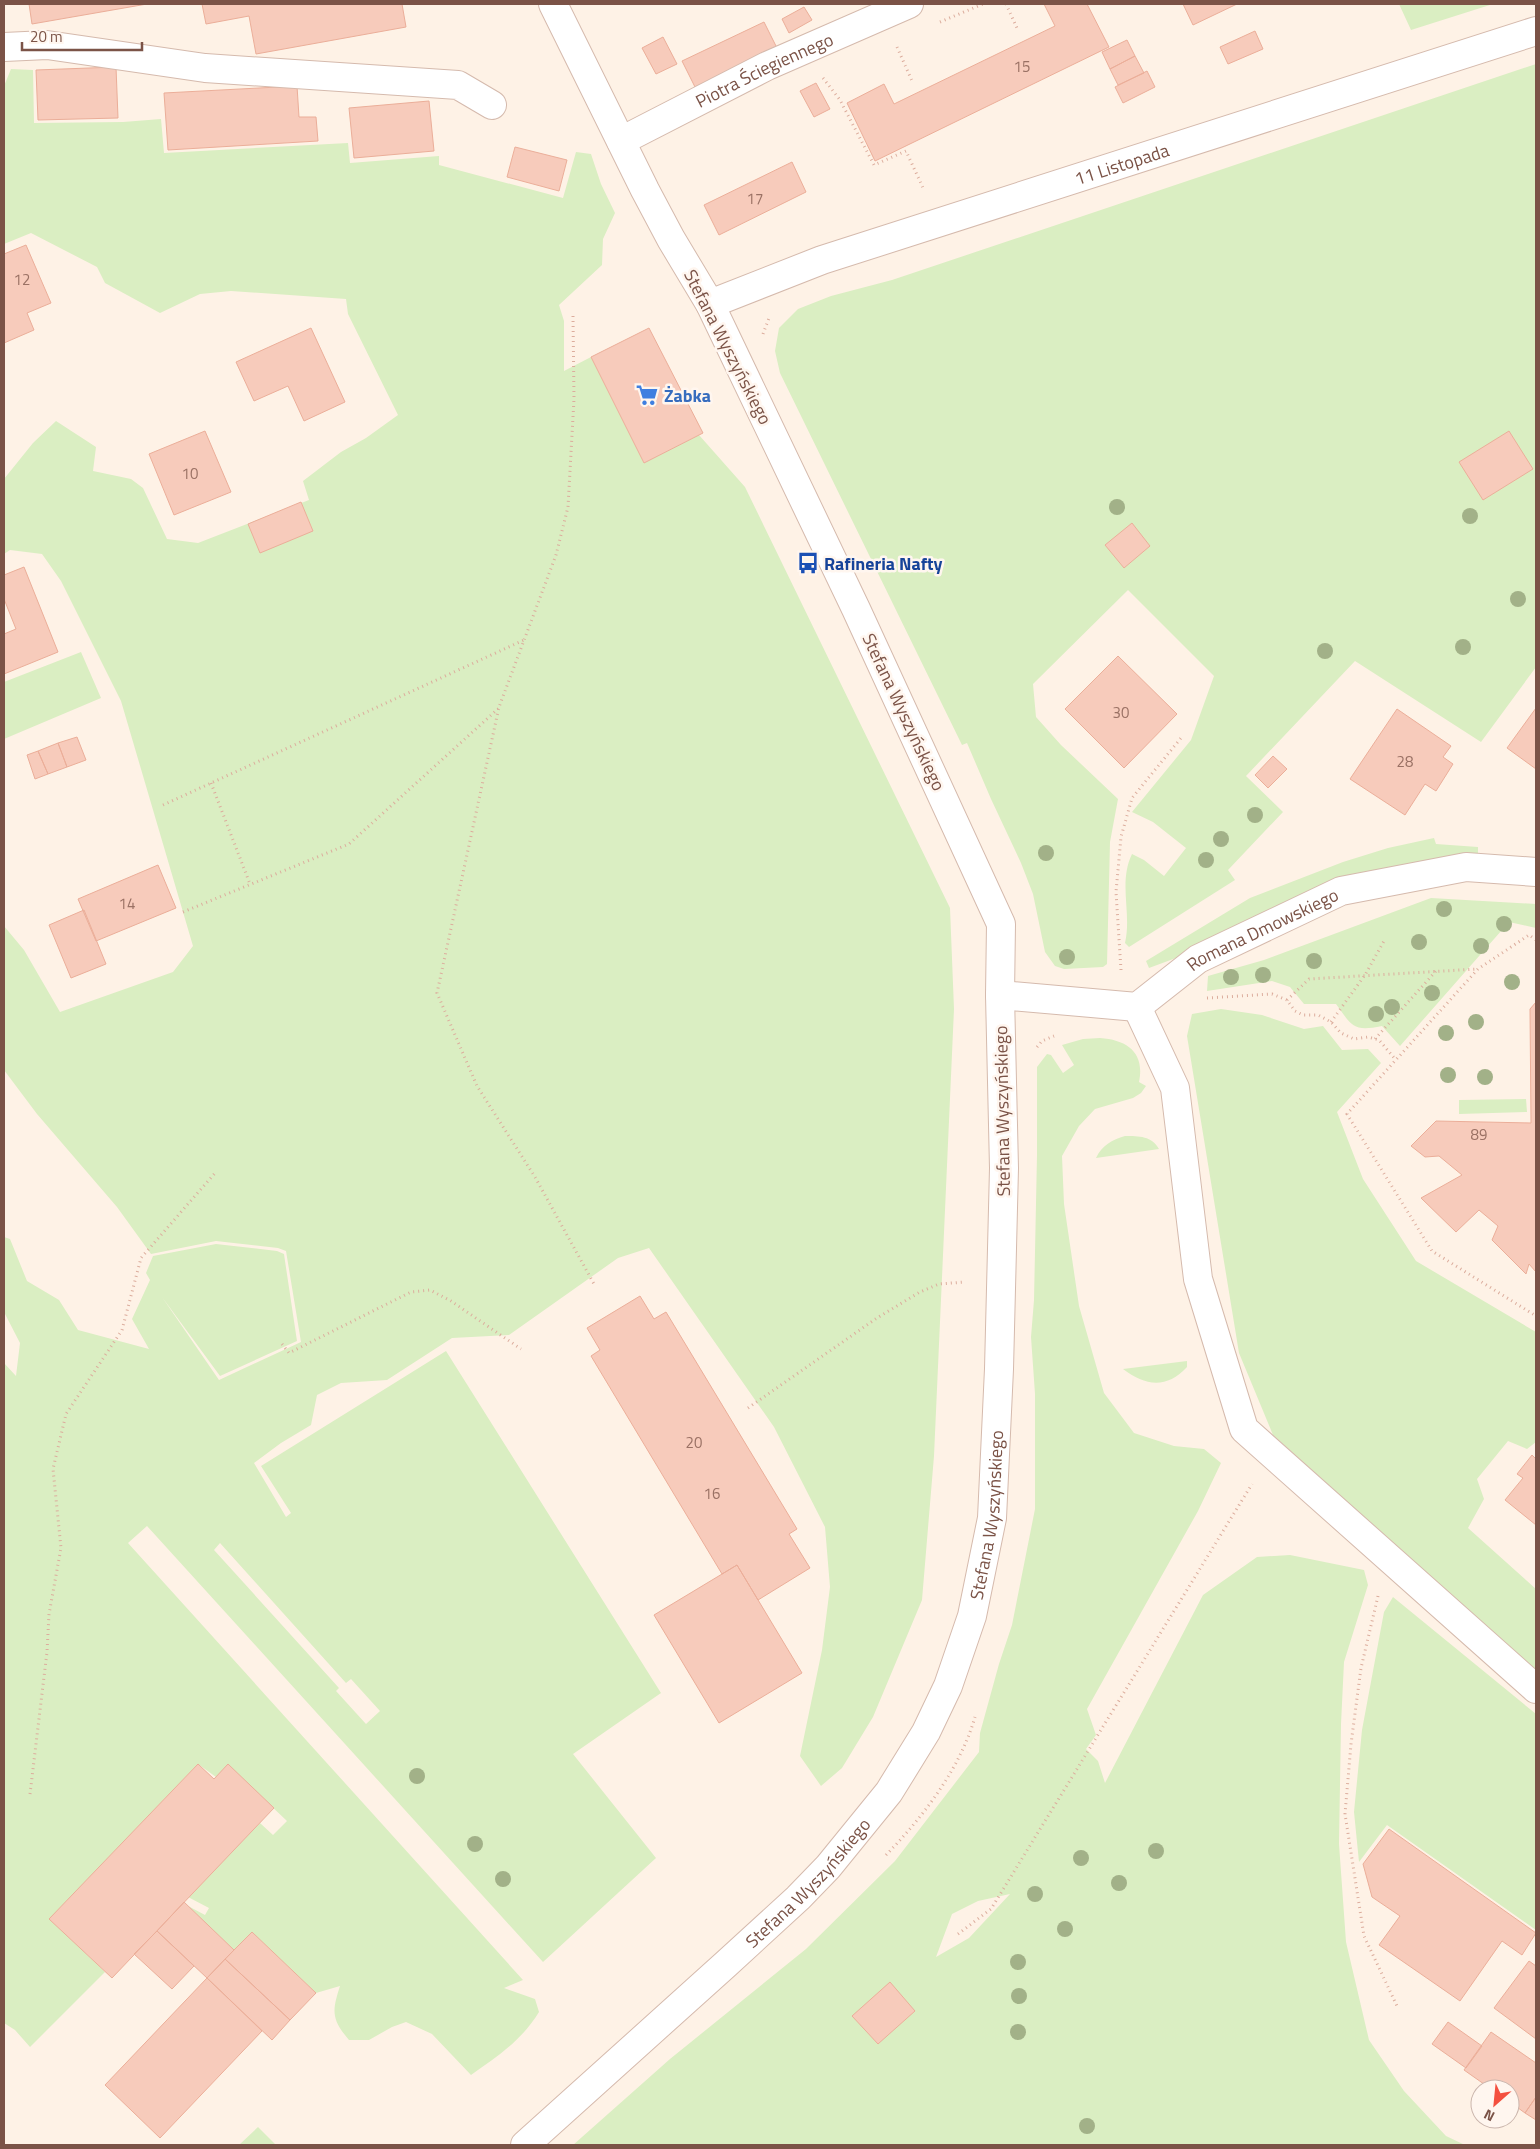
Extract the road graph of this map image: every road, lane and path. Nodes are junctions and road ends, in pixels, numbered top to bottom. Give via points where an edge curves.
1 (553, 4) edge
2 (909, 4) edge
3 (1006, 4) edge
4 (1017, 28) dead end
5 (1536, 31) edge
6 (894, 42) dead end
7 (4, 47) edge
8 (820, 73) dead end
9 (912, 81) dead end
10 (492, 105) dead end
11 (621, 141) junction
12 (924, 192) dead end
13 (710, 304) junction
14 (770, 315) dead end
15 (573, 316) dead end
16 (760, 340) dead end
17 (524, 640) junction
18 (499, 707) junction
19 (1181, 738) dead end
20 (211, 783) junction
21 (164, 805) dead end
22 (1536, 872) edge
23 (250, 884) junction
24 (183, 912) dead end
25 (1536, 940) edge
26 (1384, 941) dead end
27 (1478, 969) junction
28 (1436, 971) junction
29 (1365, 975) junction
30 (1000, 996) junction
31 (1258, 996) dead end
32 (1287, 1000) junction
33 (1130, 1006) junction
34 (1331, 1022) junction
35 (1063, 1036) dead end
36 (1374, 1039) junction
37 (1034, 1049) dead end
38 (1396, 1060) junction
39 (215, 1173) dead end
40 (968, 1282) dead end
41 (594, 1284) dead end
42 (1536, 1316) edge
43 (282, 1344) dead end
44 (521, 1349) dead end
45 (748, 1408) dead end
46 (1271, 1454) junction
47 (1378, 1596) dead end
48 (1536, 1689) edge
49 (977, 1708) dead end
50 (30, 1794) dead end
51 (883, 1858) dead end
52 (958, 1934) dead end
53 (1396, 2006) dead end
54 (525, 2145) edge

1 - 11 street, Stefana Wyszyńskiego
2 - 11 street, Piotra Ściegiennego via 767,66
3 - 4 path
5 - 13 street, 11 Listopada via 822,260
6 - 9 path
7 - 10 street via 47,45 205,68 458,85
8 - 12 path via 840,100 874,165 906,151
11 - 13 street, Stefana Wyszyńskiego via 671,239
13 - 30 street, Stefana Wyszyńskiego via 856,609 1001,924
14 - 16 path
15 - 17 path via 574,399 568,507 556,555
17 - 18 path
17 - 20 path
18 - 23 path via 349,844
18 - 41 path via 437,993 478,1086 535,1177
19 - 33 path via 1132,798 1121,836 1116,892
20 - 21 path
20 - 23 path
22 - 33 street, Romana Dmowskiego via 1466,867 1341,891 1198,959
23 - 24 path
25 - 27 path via 1529,935
26 - 29 path
27 - 28 path
27 - 38 path
28 - 29 path
28 - 36 path
29 - 32 path via 1309,979
29 - 34 path
30 - 33 street
30 - 54 street, Stefana Wyszyńskiego via 1004,1168 1000,1369 992,1518 972,1616 948,1686 926,1732 889,1792 828,1866 697,1991
31 - 32 path via 1272,994
32 - 34 path via 1295,1011 1303,1015 1318,1015
33 - 46 street via 1174,1088 1198,1279 1244,1429
34 - 36 path via 1341,1033 1354,1039
35 - 37 path via 1042,1041
36 - 38 path via 1379,1040
38 - 42 path via 1347,1114 1432,1251
39 - 50 path via 141,1258 122,1330 66,1414 53,1469 61,1548 49,1614
40 - 45 path via 939,1284 920,1292
43 - 44 path via 289,1353 410,1292 430,1290
46 - 48 street
46 - 52 path via 991,1909
47 - 53 path via 1361,1668 1345,1814 1364,1936
49 - 51 path via 970,1735 943,1784

